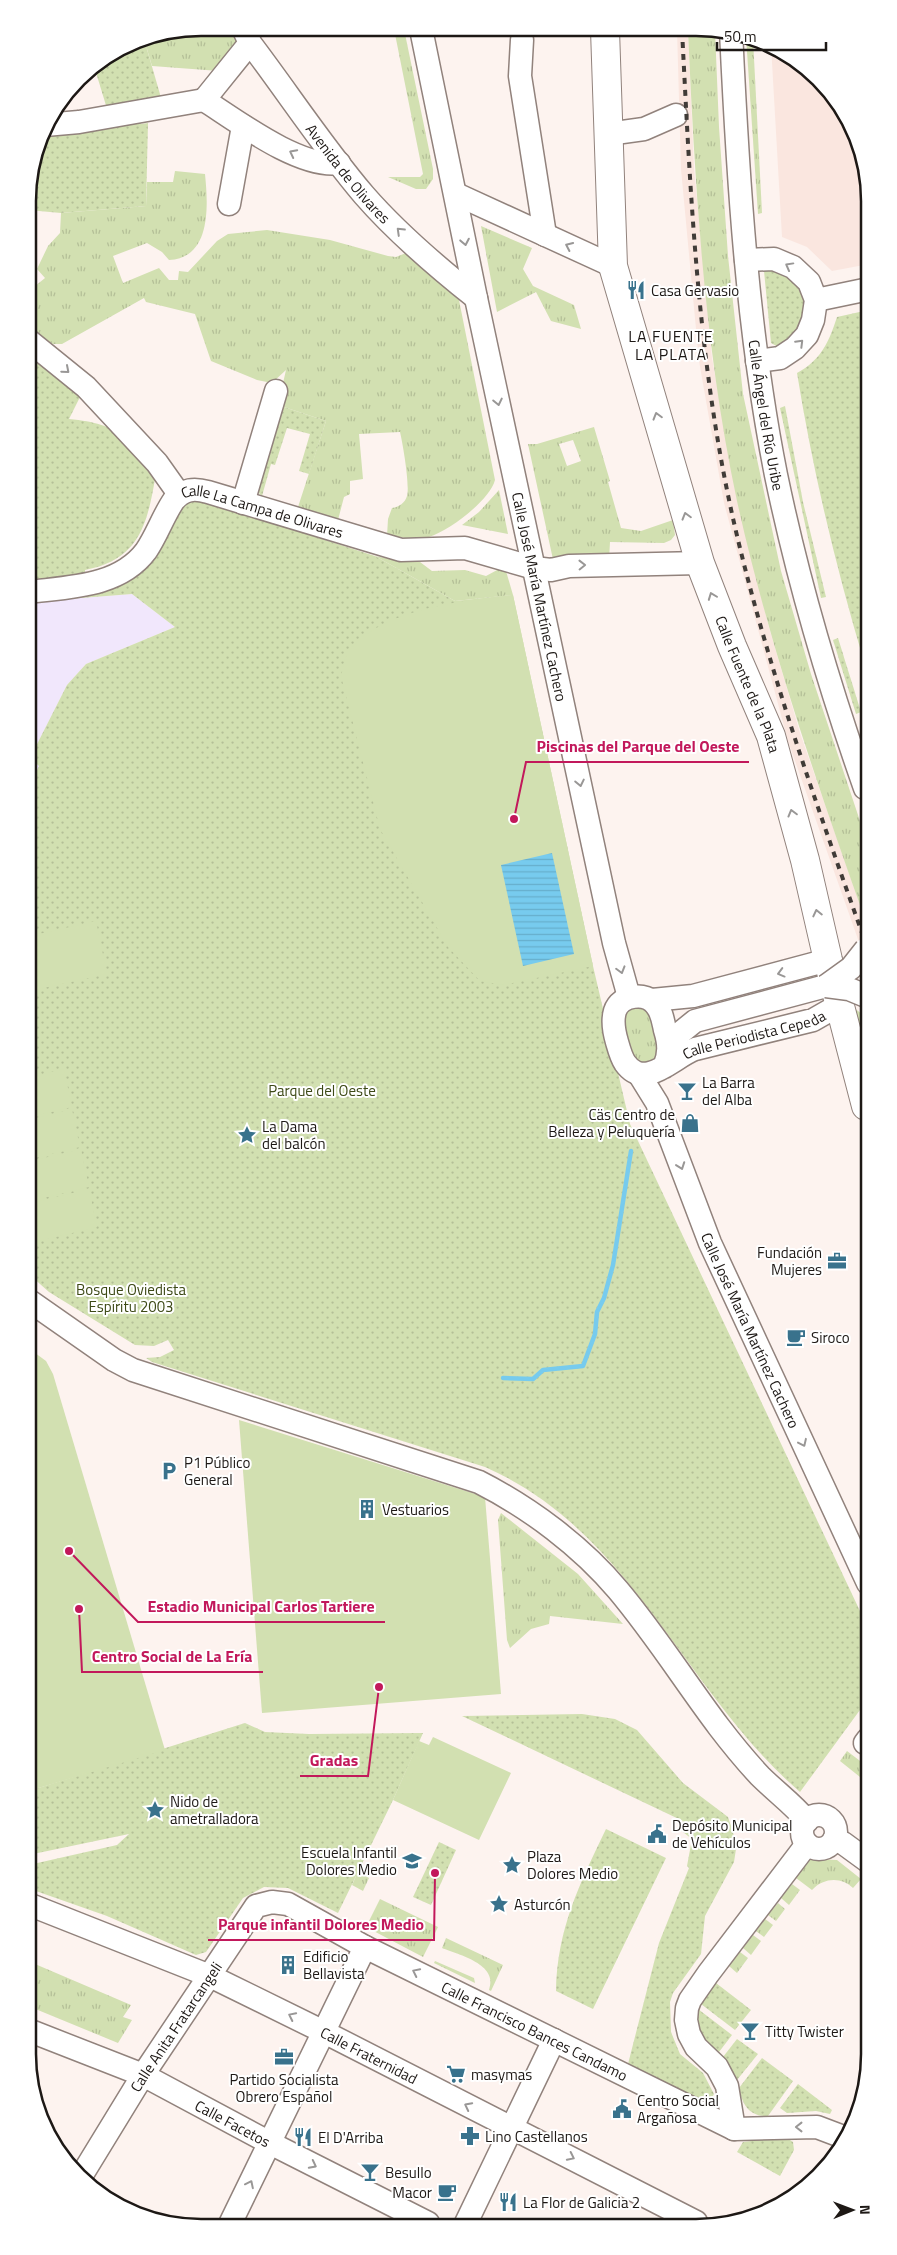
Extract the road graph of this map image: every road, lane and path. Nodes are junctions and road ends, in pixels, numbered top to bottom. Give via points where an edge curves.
1 (605, 36) edge
2 (246, 37) edge
3 (248, 37) edge
4 (423, 37) edge
5 (522, 40) dead end
6 (731, 40) edge
7 (204, 100) junction
8 (665, 123) dead end
9 (56, 124) edge
10 (244, 126) junction
11 (608, 134) junction
12 (339, 163) junction
13 (456, 194) junction
14 (229, 204) dead end
15 (545, 235) junction
16 (746, 260) junction
17 (613, 266) junction
18 (861, 291) edge
19 (476, 298) junction
20 (816, 300) junction
21 (37, 347) edge
22 (757, 361) junction
23 (276, 391) dead end
24 (179, 494) junction
25 (243, 503) junction
26 (700, 563) junction
27 (534, 568) junction
28 (37, 591) edge
29 (861, 774) edge
30 (861, 956) edge
31 (831, 981) junction
32 (861, 994) edge
33 (629, 997) junction
34 (657, 1007) junction
35 (695, 1021) junction
36 (668, 1042) junction
37 (664, 1067) junction
38 (639, 1074) junction
39 (861, 1086) edge
40 (36, 1306) edge
41 (860, 1566) edge
42 (807, 1821) junction
43 (834, 1840) junction
44 (806, 1844) junction
45 (860, 1855) edge
46 (288, 1904) joint
47 (36, 1907) edge
48 (365, 1947) junction
49 (210, 1976) junction
50 (324, 2032) junction
51 (36, 2033) edge
52 (554, 2040) junction
53 (143, 2075) junction
54 (512, 2128) junction
55 (734, 2129) junction
56 (839, 2135) edge
57 (270, 2143) junction
58 (85, 2170) edge
59 (232, 2219) edge
60 (420, 2219) edge
61 (468, 2219) edge
62 (690, 2219) edge

1 - 11 main road, Calle Fuente de la Plata
2 - 7 street
3 - 12 street, Avenida de Olivares
4 - 13 street, Calle José María Martínez Cachero
5 - 15 street via 520,76
6 - 16 street, Calle Ángel del Río Uribe
7 - 9 street
7 - 10 street
8 - 11 street
12 -> 10 street via 311,162
10 - 14 street
11 - 17 main road, Calle Fuente de la Plata
19 -> 12 street, Avenida de Olivares via 403,234 366,197
13 - 15 street
13 -> 19 street, Calle José María Martínez Cachero
17 -> 15 street
20 -> 16 street via 809,282 794,267 774,258
16 - 22 street, Calle Ángel del Río Uribe
26 -> 17 main road, Calle Fuente de la Plata
18 - 20 street
19 -> 27 street, Calle José María Martínez Cachero
22 -> 20 street via 780,358 808,335
21 -> 24 street via 86,388 157,463
22 - 29 street, Calle Ángel del Río Uribe via 776,474 799,574 843,726
23 - 25 street
24 - 25 street, Calle La Campa de Olivares via 200,490
24 - 28 street, Calle La Campa de Olivares via 146,550 125,570 93,583
25 - 27 street, Calle La Campa de Olivares via 388,548 415,551 465,548
27 -> 26 street, Calle La Campa de Olivares via 551,570 569,566
31 -> 26 main road, Calle Fuente de la Plata via 805,860 772,736
27 -> 33 street, Calle José María Martínez Cachero via 614,943
30 - 31 street, bridge via 851,968
31 - 32 street, bridge
31 -> 34 street via 693,996
31 - 35 street
31 - 37 street, Calle Periodista Cepeda via 834,1008 813,1020 695,1049
31 - 39 main road, Calle Fuente de la Plata
33 - 34 street via 638,996
33 - 38 street via 616,1008 614,1030 623,1060
34 - 35 street
34 - 36 street
35 - 36 street
36 - 37 street via 669,1056
37 - 38 street via 652,1074
38 -> 41 street, Calle José María Martínez Cachero via 657,1103 710,1243
40 - 42 street via 114,1360 134,1370 479,1482 504,1495 548,1526 618,1589 719,1727 760,1776 796,1807
42 - 43 street via 816,1816 830,1820 835,1829
42 - 44 street via 802,1830
43 - 44 street via 821,1849
43 - 45 street via 844,1842
44 - 55 street via 708,1974 687,2008 689,2034 696,2047 717,2067 727,2086
46 - 48 street, Calle Francisco Bances Candamo
46 - 49 street, Calle Anita Fratarcangeli via 272,1902 256,1906
47 - 49 street, Calle Fraternidad
48 - 50 street
52 -> 48 street, Calle Francisco Bances Candamo
50 -> 49 street, Calle Fraternidad
49 - 53 street, Calle Anita Fratarcangeli
54 -> 50 street, Calle Fraternidad
50 - 57 street
51 - 53 street, Calle Facetos
52 - 54 street
52 - 55 street, Calle Francisco Bances Candamo
53 - 57 street, Calle Facetos
53 - 58 street, Calle Anita Fratarcangeli
54 - 61 street
54 -> 62 street, Calle Fraternidad
56 -> 55 street, Calle Francisco Bances Candamo via 817,2127
59 -> 57 street
57 -> 60 street, Calle Facetos

